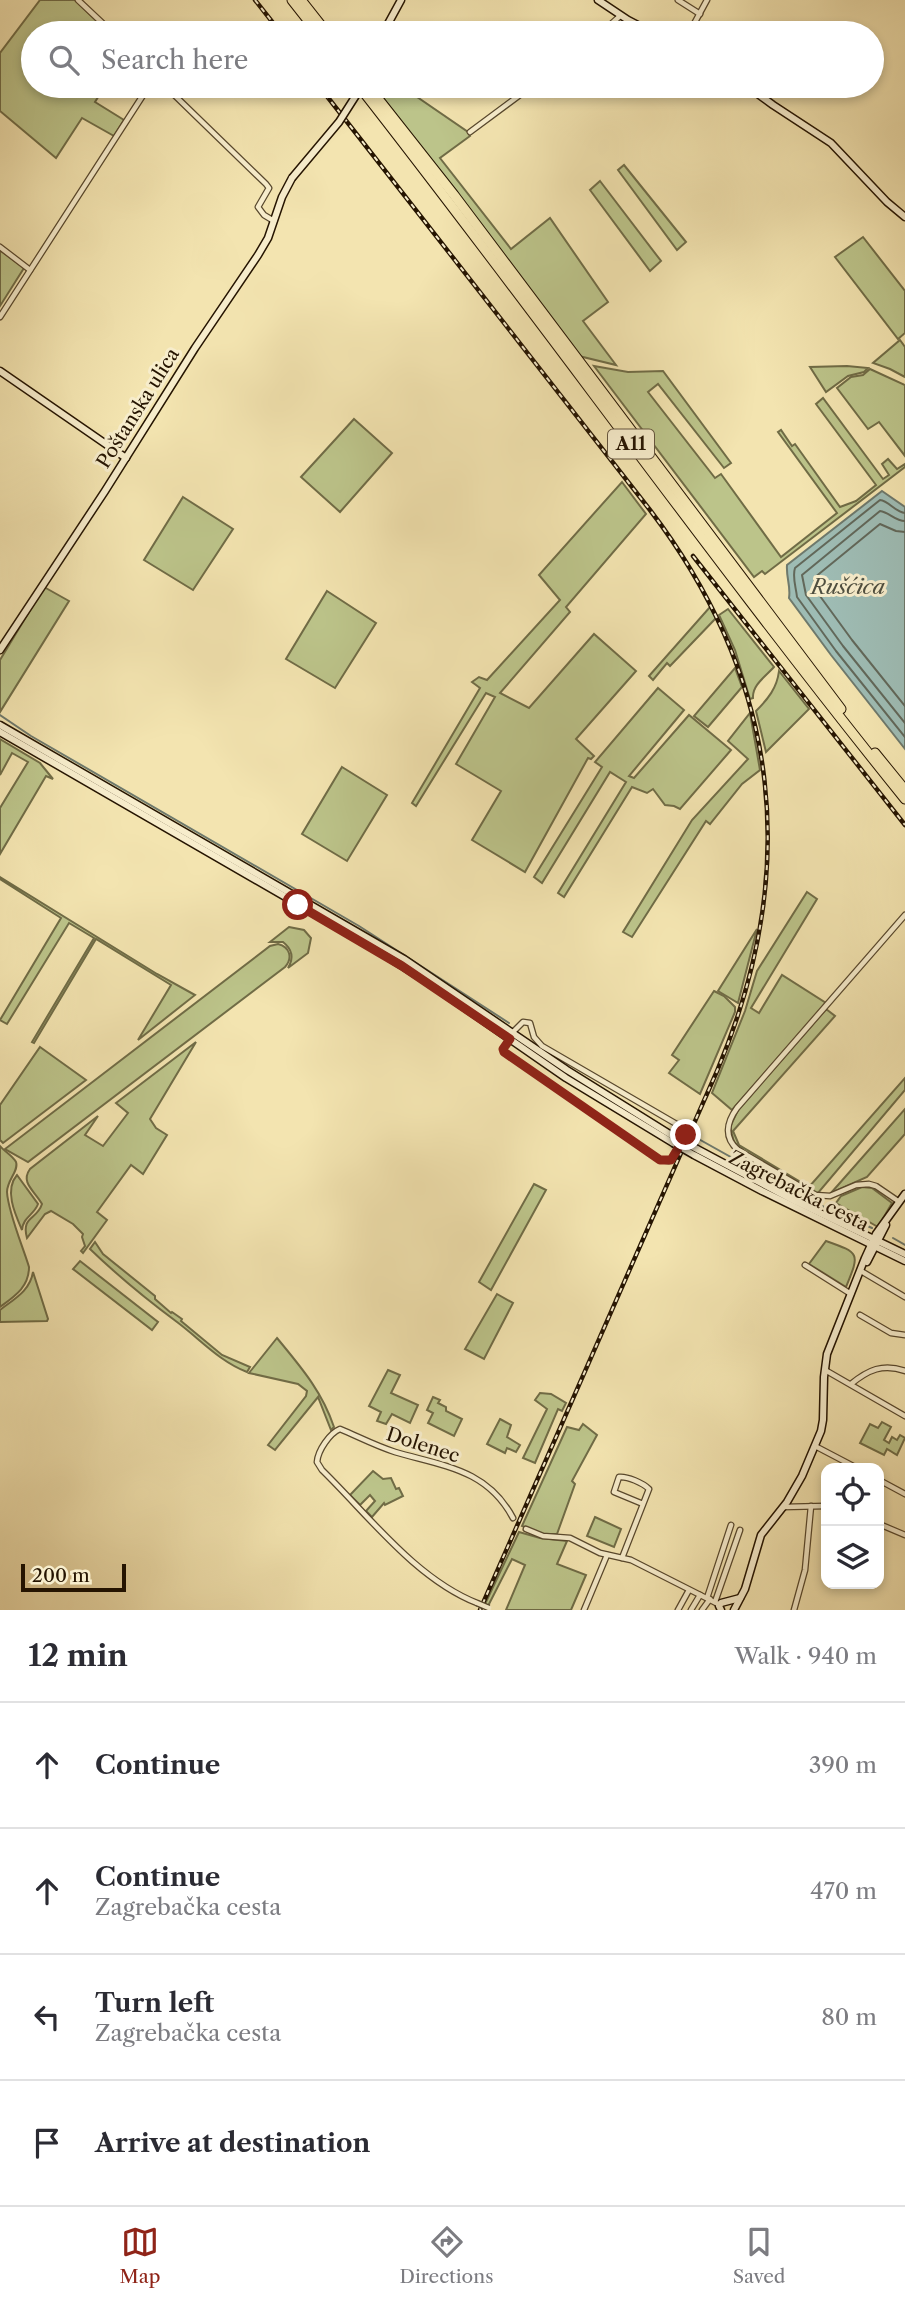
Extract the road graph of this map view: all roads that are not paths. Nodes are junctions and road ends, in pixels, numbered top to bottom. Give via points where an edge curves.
1 (78, 0) edge
2 (292, 0) edge
3 (301, 0) edge
4 (401, 0) edge
5 (598, 0) edge
6 (678, 0) edge
7 (707, 0) edge
8 (700, 14) junction
9 (620, 16) junction
10 (100, 21) edge
11 (309, 21) edge
12 (318, 21) edge
13 (390, 21) edge
14 (614, 21) edge
15 (630, 21) edge
16 (696, 21) edge
17 (141, 98) edge
18 (177, 98) edge
19 (354, 98) edge
20 (370, 98) edge
21 (377, 98) edge
22 (516, 98) edge
23 (763, 98) edge
24 (470, 132) dead end
25 (905, 217) edge
26 (274, 221) junction
27 (0, 247) edge
28 (30, 270) junction
29 (0, 317) edge
30 (0, 371) edge
31 (125, 458) junction
32 (0, 650) edge
33 (0, 725) edge
34 (0, 732) edge
35 (905, 790) edge
36 (905, 799) edge
37 (905, 915) edge
38 (511, 1036) junction
39 (696, 1152) junction
40 (905, 1194) edge
41 (898, 1201) junction
42 (887, 1219) junction
43 (885, 1228) junction
44 (856, 1237) junction
45 (875, 1242) junction
46 (895, 1249) junction
47 (905, 1254) edge
48 (864, 1261) junction
49 (905, 1261) edge
50 (805, 1265) dead end
51 (861, 1271) junction
52 (852, 1294) junction
53 (905, 1297) edge
54 (860, 1315) dead end
55 (905, 1335) edge
56 (824, 1370) junction
57 (905, 1371) edge
58 (851, 1384) junction
59 (905, 1416) edge
60 (815, 1446) junction
61 (847, 1463) edge
62 (884, 1483) edge
63 (905, 1494) edge
64 (643, 1504) junction
65 (811, 1506) junction
66 (821, 1506) edge
67 (783, 1507) junction
68 (513, 1518) dead end
69 (732, 1525) dead end
70 (884, 1526) edge
71 (526, 1530) dead end
72 (740, 1530) dead end
73 (905, 1535) edge
74 (607, 1555) junction
75 (622, 1558) junction
76 (689, 1590) junction
77 (700, 1595) junction
78 (742, 1597) junction
79 (716, 1605) edge
80 (492, 1609) edge
81 (584, 1610) edge
82 (678, 1610) edge
83 (691, 1610) edge
84 (702, 1610) edge
85 (734, 1610) edge
86 (794, 1610) edge

1 - 10 street
2 - 11 highway
3 - 12 highway
4 - 13 main road
5 - 9 main road
6 - 8 street
7 - 8 street
8 - 16 street
9 - 14 street
9 - 15 main road
17 - 28 street
18 - 26 street via 266,184 258,207
19 - 26 main road, Poštanska ulica, bridge via 292,178
20 - 36 highway, A11
21 - 35 highway, A11
22 - 24 street
23 - 25 main road via 831,143
26 - 31 main road, Poštanska ulica via 258,255
27 - 28 street
28 - 29 street
30 - 31 main road
31 - 32 main road, Poštanska ulica
33 - 38 main road, Zagrebačka cesta via 384,947
34 - 38 main road, Zagrebačka cesta via 372,947
37 - 41 street via 737,1108 727,1129 738,1150 815,1195 835,1196 869,1184
38 - 38 street, Zagrebačka cesta via 523,1022 530,1023 542,1046 685,1129 677,1153 669,1161 658,1158 504,1052
38 - 39 main road, Zagrebačka cesta, bridge
39 - 44 main road, Zagrebačka cesta
39 - 45 main road, Zagrebačka cesta
40 - 41 main road
41 - 42 main road
42 - 43 main road
42 - 45 main road
43 - 45 main road
43 - 46 main road
44 - 45 main road, Zagrebačka cesta
44 - 48 main road
45 - 46 main road, Zagrebačka cesta
45 - 48 main road
45 - 49 main road, Zagrebačka cesta
45 - 51 main road
46 - 47 main road, Zagrebačka cesta
48 - 51 main road
50 - 52 street
51 - 52 main road
51 - 53 street
52 - 56 main road
54 - 55 street via 891,1334
56 - 58 street
56 - 60 main road via 823,1420
57 - 58 street via 877,1368
58 - 59 street
60 - 61 street
60 - 67 main road
62 - 63 street
64 - 64 street via 648,1488 619,1477 614,1492
64 - 75 street
65 - 66 street
65 - 67 street
65 - 86 street via 805,1570
67 - 78 main road via 761,1535
68 - 80 street, Dolenec, bridge via 491,1488 466,1474 340,1429 319,1453 322,1470 422,1571 448,1590
69 - 79 street
70 - 73 street
71 - 74 street via 570,1538
72 - 79 street
74 - 75 street
74 - 81 street
75 - 76 street
76 - 77 street
76 - 82 street
77 - 79 street
77 - 83 street
78 - 79 main road
78 - 85 main road
79 - 84 street

